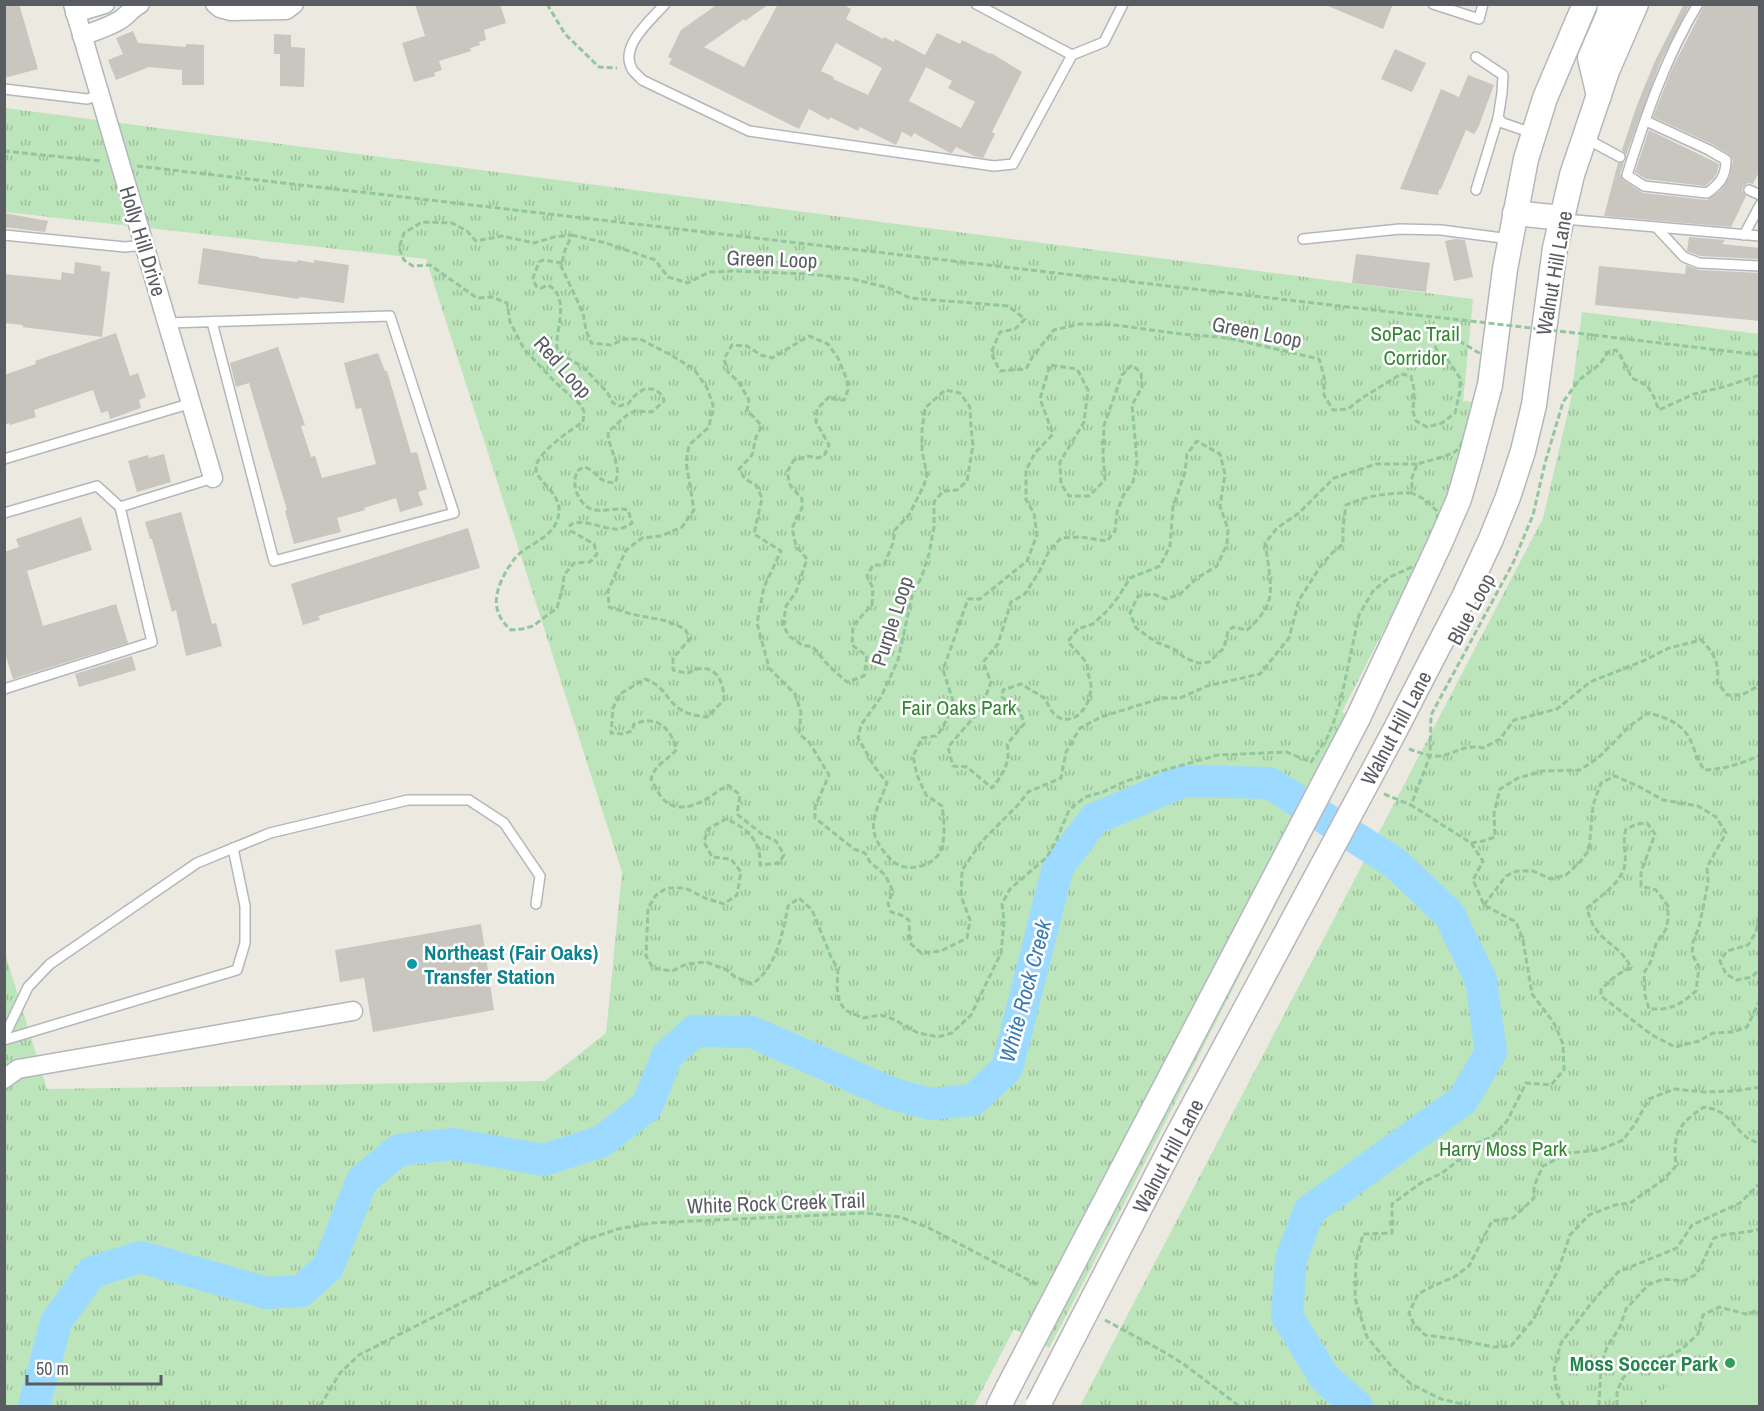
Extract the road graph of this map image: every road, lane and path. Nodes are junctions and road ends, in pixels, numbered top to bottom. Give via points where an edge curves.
1 (105, 4) edge
2 (215, 4) edge
3 (294, 4) edge
4 (547, 4) edge
5 (665, 4) edge
6 (976, 4) edge
7 (1123, 4) edge
8 (1433, 4) edge
9 (1483, 4) edge
10 (1585, 4) edge
11 (1610, 4) edge
12 (1636, 4) edge
13 (1698, 4) edge
14 (136, 5) edge
15 (74, 9) edge
16 (82, 36) junction
17 (1072, 55) junction
18 (1476, 57) dead end
19 (632, 69) junction
20 (4, 89) edge
21 (99, 95) junction
22 (1599, 96) junction
23 (1498, 118) junction
24 (1646, 121) junction
25 (1534, 134) junction
26 (1585, 138) junction
27 (4, 151) edge
28 (1620, 157) dead end
29 (120, 164) junction
30 (1476, 190) dead end
31 (1749, 190) dead end
32 (1760, 195) edge
33 (1760, 205) edge
34 (1515, 213) junction
35 (1562, 218) junction
36 (1656, 227) junction
37 (4, 235) edge
38 (1744, 235) junction
39 (572, 236) junction
40 (1760, 236) edge
41 (1303, 239) dead end
42 (1510, 239) junction
43 (143, 245) junction
44 (561, 263) junction
45 (1760, 266) edge
46 (167, 322) junction
47 (212, 322) junction
48 (1760, 355) edge
49 (1760, 375) edge
50 (192, 403) junction
51 (4, 459) edge
52 (1418, 464) junction
53 (213, 478) joint
54 (1412, 493) junction
55 (120, 507) junction
56 (4, 513) edge
57 (1760, 685) edge
58 (4, 689) edge
59 (1760, 755) edge
60 (1431, 756) junction
61 (1471, 843) junction
62 (233, 848) junction
63 (536, 904) dead end
64 (1484, 905) junction
65 (1760, 908) edge
66 (1760, 969) edge
67 (1760, 1000) edge
68 (352, 1011) dead end
69 (4, 1039) edge
70 (4, 1079) edge
71 (1760, 1087) edge
72 (1760, 1143) edge
73 (1760, 1183) edge
74 (1760, 1229) edge
75 (1041, 1287) dead end
76 (1760, 1311) edge
77 (1104, 1320) dead end
78 (1003, 1397) edge
79 (1038, 1406) edge
80 (320, 1407) edge
81 (1239, 1407) edge
82 (1470, 1407) edge
83 (1564, 1407) edge
84 (1599, 1407) edge
85 (1617, 1407) edge

1 - 15 street
2 - 3 street via 231,11 286,10
4 - 19 path via 565,34 599,67
5 - 19 lane via 637,35 629,53
6 - 17 lane
7 - 17 lane via 1104,42
8 - 9 lane via 1479,19
10 - 25 main road, Walnut Hill Lane
11 - 22 main road via 1590,58
12 - 22 main road, Walnut Hill Lane
13 - 24 lane via 1668,63
14 - 16 street via 125,17
15 - 16 street, Holly Hill Drive
16 - 21 street, Holly Hill Drive
17 - 19 lane via 1013,164 994,166 749,131 642,80
18 - 23 lane via 1503,75
20 - 21 lane via 87,99
21 - 29 street, Holly Hill Drive
22 - 26 main road, Walnut Hill Lane
23 - 25 lane
23 - 30 lane
24 - 24 lane via 1627,175 1644,186 1707,193 1719,184 1726,171 1726,160
25 - 34 main road, Walnut Hill Lane
26 - 28 lane
26 - 35 main road, Walnut Hill Lane
27 - 29 path
29 - 43 street, Holly Hill Drive
29 - 48 path, bridge
31 - 32 lane
33 - 38 lane
34 - 35 main road
34 - 42 main road, Walnut Hill Lane
35 - 36 lane
35 - 79 main road, Walnut Hill Lane, bridge via 1534,405 1520,460 1491,540 1392,736 1175,1140
36 - 38 lane
36 - 45 lane via 1684,257 1699,263
37 - 43 lane via 125,248
38 - 40 lane
39 - 44 path
39 - 44 path, Red Loop via 534,243 502,236 476,241 452,223 422,222 404,233 399,248 404,260 413,266 430,265 477,298 492,297 507,303 510,322 524,349 584,412 583,422 555,442 537,462 536,472 557,496 560,509 553,529 515,557 501,580 496,607 502,622 511,630 534,626 557,608 564,575 574,563 590,562 597,554 594,544 571,531 570,525 581,522 621,529 632,523 628,510 594,510 585,506 574,484 577,471 591,469 598,479 615,483 616,460 608,432 628,414 652,412 664,401 656,390 648,388 628,404 619,406 583,367 557,348 559,297 548,285 536,286 533,278 539,262
39 - 52 path, Green Loop via 656,260 668,277 688,283 709,272 809,274 853,279 910,298 1008,306 1025,319 1015,329 1000,332 991,353 1000,371 1026,369 1054,330 1080,324 1228,338 1319,359 1324,395 1333,410 1347,409 1401,374 1412,376 1413,412 1416,421 1427,427 1442,423 1455,413 1460,391 1460,378 1428,332 1436,332 1483,355 1480,380 1462,444 1456,452
41 - 42 lane via 1400,229
42 - 78 main road, Walnut Hill Lane, bridge via 1490,385 1459,499 1440,543 1358,718
43 - 46 street, Holly Hill Drive
44 - 54 path via 583,313 591,343 611,345 625,339 640,339 694,369 707,387 713,405 709,427 689,445 687,453 694,510 682,527 661,536 642,538 626,550 608,591 609,607 685,629 690,639 673,658 674,670 710,671 720,678 724,700 707,717 693,715 675,705 656,683 645,679 620,694 613,708 611,733 632,731 634,724 646,719 665,727 677,749 654,770 651,779 658,794 678,808 706,800 728,785 740,795 737,814 776,841 784,855 779,863 760,865 756,843 737,824 726,819 708,829 704,842 712,856 731,859 741,872 737,895 724,904 685,888 668,888 656,895 648,908 646,956 653,968 672,970 706,962 752,984 769,967 788,906 799,898 812,910 838,969 839,1001 845,1010 863,1018 893,1019 918,1033 938,1037 952,1033 971,1015 1001,953 1002,904 1010,889 1047,857 1069,810 1085,797 1218,755 1286,752 1311,762 1334,724 1359,615 1373,591 1390,577 1423,562 1438,529 1437,511
46 - 47 lane
46 - 50 street, Holly Hill Drive
47 - 47 lane via 390,316 454,513 274,561
49 - 60 path, Blue Loop via 1694,394 1659,410 1647,385 1632,378 1616,350 1608,352 1600,364 1579,380 1563,402 1533,515 1513,563 1431,715
50 - 51 lane
50 - 53 street, Holly Hill Drive
52 - 54 path via 1412,478
52 - 54 path, Purple Loop via 1376,464 1334,478 1299,513 1277,528 1266,543 1270,596 1256,622 1247,630 1233,627 1228,631 1224,648 1209,662 1198,663 1136,628 1130,613 1138,596 1153,594 1166,599 1180,594 1217,566 1227,544 1228,529 1220,506 1225,474 1220,454 1197,441 1187,454 1173,507 1170,546 1160,566 1130,578 1108,610 1093,624 1078,629 1068,641 1086,663 1091,686 1081,714 1068,720 1059,718 1049,709 1046,699 1021,684 1003,690 1002,697 1020,711 1024,724 1007,744 1009,758 1002,777 992,788 967,767 953,766 948,747 981,709 991,682 983,662 998,644 1011,602 1025,594 1049,551 1061,538 1107,541 1115,531 1117,512 1133,483 1137,462 1132,405 1142,380 1141,373 1132,365 1122,375 1104,425 1105,480 1089,496 1069,496 1061,484 1060,462 1084,422 1088,390 1077,369 1050,365 1040,399 1053,434 1035,453 1026,471 1026,500 1034,513 1037,535 1027,561 980,599 968,599 956,629 943,670 954,704 942,729 936,735 922,738 912,756 926,795 942,806 944,829 939,852 929,864 914,868 896,864 874,833 874,820 887,783 858,738 861,725 881,697 898,660 912,596 929,554 934,502 943,491 957,490 967,481 973,445 970,407 960,393 945,390 925,408 922,450 927,475 909,515 895,531 884,565 873,565 867,576 873,588 872,605 853,625 852,645 867,656 864,676 847,682 813,647 789,636 783,625 786,606 796,592 807,559 796,546 792,528 802,499 790,485 787,472 794,460 824,456 829,445 816,422 817,409 830,396 844,400 847,380 828,344 809,336 772,358 747,346 732,345 724,359 728,372 748,399 747,410 762,426 752,455 740,469 745,479 756,485 762,498 754,534 781,551 764,587 757,623 769,668 795,694 801,712 798,734 809,742 829,775 815,807 815,818 865,853 885,875 893,891 888,903 891,912 909,921 910,943 921,953 941,951 967,938 970,920 961,896 962,870 982,840 1029,792 1061,778 1066,752 1080,728 1101,717 1162,698 1180,698 1207,686 1260,674 1289,638 1299,600 1320,567 1343,544 1346,505 1366,496
53 - 55 lane
55 - 56 lane via 97,486
55 - 58 lane via 152,642
57 - 60 path via 1742,696 1727,695 1717,682 1719,670 1712,650 1701,640 1669,648 1590,681 1557,709 1514,720 1500,739 1483,748 1472,746
59 - 61 path via 1722,769 1704,770 1692,742 1679,725 1648,713 1580,770 1542,771 1518,778 1500,789 1494,813 1495,837
60 - 61 path, Blue Loop via 1411,805
61 - 64 path via 1482,861 1473,880
62 - 63 lane via 270,833 408,800 469,800 504,823 540,876
62 - 69 lane via 197,863 50,964 28,987
62 - 69 lane via 245,906 245,943 237,970
64 - 67 path via 1506,876 1516,871 1533,871 1551,879 1566,875 1589,850 1593,805 1601,783 1615,776 1663,800 1698,806 1716,818 1726,833 1707,867 1708,882 1693,942 1692,954 1699,967 1696,990 1681,1004 1664,1010 1649,1009 1645,995 1644,974 1668,919 1668,906 1656,890 1641,886 1641,872 1655,834 1647,824 1626,829 1624,871 1587,908 1596,933 1618,950 1631,968 1610,981 1601,990 1601,996 1652,1035 1675,1047 1713,1033 1747,1027
64 - 82 path via 1516,922 1523,939 1532,994 1554,1023 1563,1044 1564,1070 1551,1085 1526,1083 1507,1121 1492,1137 1472,1145 1442,1173 1392,1204 1392,1233 1363,1234 1356,1261 1355,1298 1368,1337 1412,1384 1441,1399
65 - 66 path via 1756,932 1748,945 1727,951 1720,961 1726,974 1737,980 1752,977
68 - 70 street via 18,1069
71 - 72 path via 1704,1092 1674,1089 1648,1099 1623,1140 1599,1150 1568,1153 1543,1166 1534,1186 1534,1198 1514,1218 1492,1221 1469,1266 1418,1294 1409,1313 1414,1324 1425,1335 1492,1347 1511,1346 1533,1320 1559,1268 1570,1235 1589,1215 1630,1203 1663,1180 1676,1166 1674,1143 1680,1127 1694,1114 1704,1107 1717,1110 1745,1137
73 - 83 path via 1740,1203 1692,1225 1677,1248 1618,1272 1562,1343 1554,1369 1557,1393
74 - 84 path via 1714,1238 1697,1274 1683,1281 1664,1279 1648,1285 1633,1301 1607,1347 1601,1366
75 - 80 path, White Rock Creek Trail via 927,1227 900,1217 866,1213 651,1223 585,1240 359,1356 340,1373
76 - 85 path via 1746,1314 1719,1307 1703,1315 1698,1334 1682,1349 1638,1364 1623,1378 1617,1390
77 - 81 path via 1175,1359

